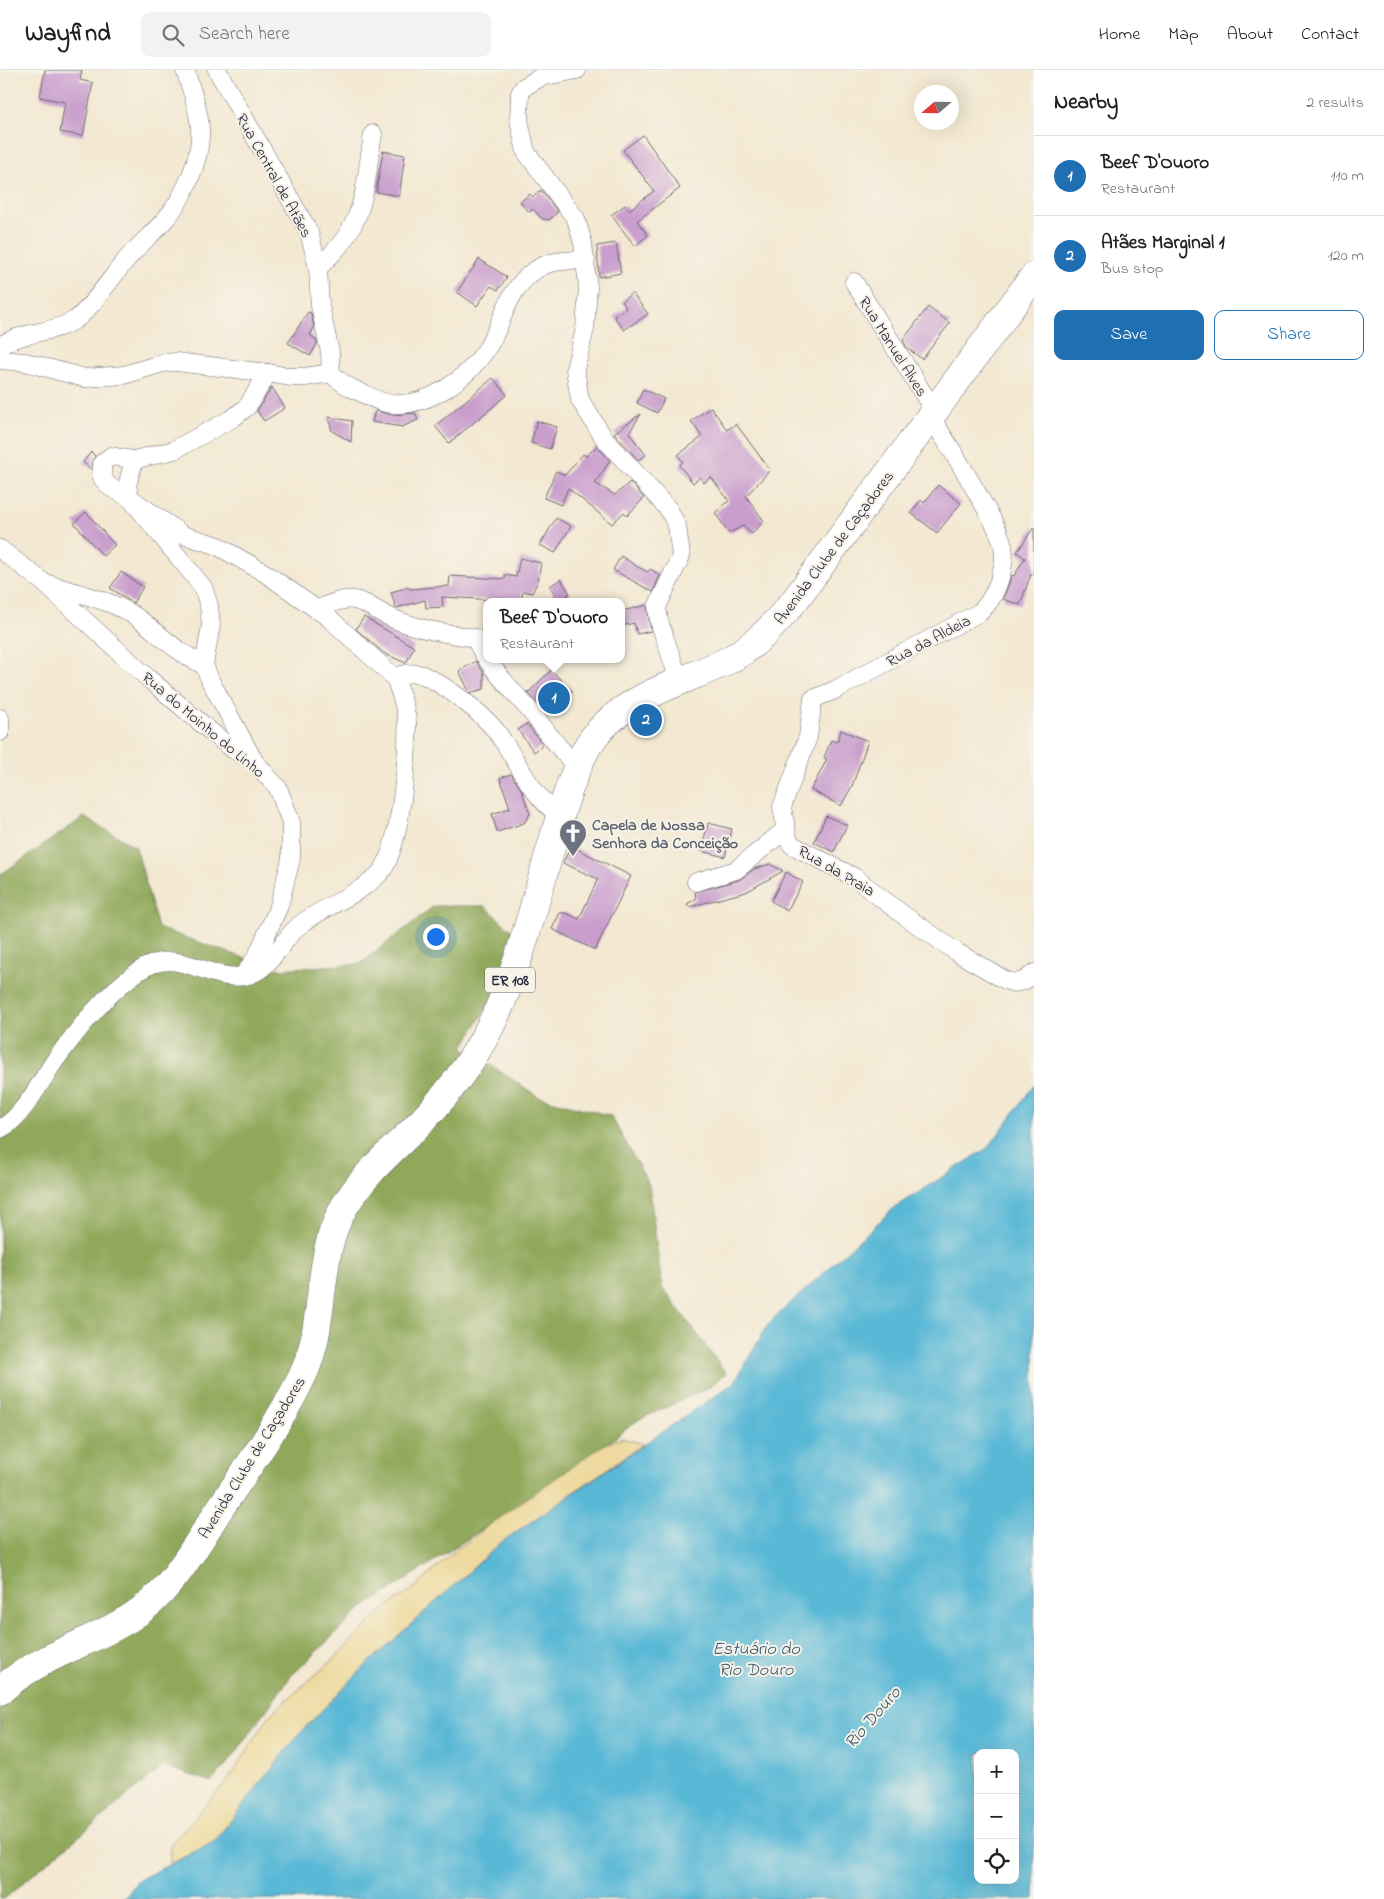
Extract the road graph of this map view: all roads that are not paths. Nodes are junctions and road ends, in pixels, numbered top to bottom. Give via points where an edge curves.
1 (185, 70) edge
2 (216, 70) edge
3 (577, 70) edge
4 (373, 134) dead end
5 (586, 260) junction
6 (318, 268) junction
7 (1034, 276) edge
8 (854, 282) dead end
9 (0, 346) edge
10 (0, 360) edge
11 (331, 372) junction
12 (268, 373) junction
13 (933, 413) junction
14 (134, 460) junction
15 (130, 498) junction
16 (0, 548) edge
17 (1004, 549) joint
18 (43, 582) junction
19 (317, 610) junction
20 (483, 652) edge
21 (489, 663) edge
22 (204, 665) junction
23 (395, 678) junction
24 (679, 680) junction
25 (813, 698) joint
26 (0, 718) edge
27 (0, 732) edge
28 (254, 761) junction
29 (578, 768) junction
30 (560, 816) junction
31 (786, 828) junction
32 (696, 882) dead end
33 (1034, 973) edge
34 (243, 976) junction
35 (0, 1129) edge
36 (0, 1691) edge

1 - 9 street via 200,128 195,161 179,202 76,319
2 - 6 street, Rua Central de Atães via 308,232
3 - 5 street via 533,81 520,93 518,106 526,152 576,219
4 - 6 street via 357,221 346,239
5 - 11 street via 556,260 529,274 506,304 485,352 460,378 433,396 408,404 382,402 344,384
5 - 24 street via 587,314 575,368 575,383 590,419 669,510 677,526 681,556 657,607
6 - 11 street, Rua Central de Atães via 320,306
7 - 13 main road, Avenida Clube de Caçadores / ER 108
8 - 13 street, Rua Manuel Alves
10 - 12 street via 25,362 84,378 124,375 176,362
11 - 12 street via 304,378
12 - 14 street via 247,407 233,418 174,450
13 - 17 street, Rua Manuel Alves via 1000,535
13 - 24 main road, Avenida Clube de Caçadores / ER 108 via 773,627 727,661
14 - 15 street via 127,486
14 - 15 street via 112,456 105,459 100,469 105,483
15 - 19 street via 183,535 216,545 265,572
15 - 22 street via 202,587 211,625
16 - 18 street, Rua do Moinho do Linho
17 - 25 street, Rua da Aldeia via 998,583 987,606 980,612 835,690
18 - 22 street via 110,603
18 - 28 street, Rua do Moinho do Linho via 193,716 234,750
19 - 20 street via 327,604 356,600 399,622 475,638
19 - 23 street
21 - 29 street
22 - 28 street
23 - 30 street via 413,672 423,675 478,714 494,730 544,804
23 - 34 street via 404,706 407,737 397,835 382,872 342,901 300,924 267,965 257,973
24 - 29 main road, Avenida Clube de Caçadores / ER 108 via 635,703 600,730
25 - 31 street, Rua da Praia via 808,737 782,807
26 - 27 street
28 - 34 street, Rua do Moinho do Linho via 278,788 285,802 291,822 291,859 279,906 257,956
29 - 30 main road, Avenida Clube de Caçadores / ER 108
30 - 36 main road, Avenida Clube de Caçadores / ER 108 via 514,969 491,1025 478,1049 442,1098 369,1173 342,1212 325,1264 319,1325 309,1361 286,1406 240,1480 171,1581 150,1603 130,1618 25,1671
31 - 32 street via 736,870
31 - 33 street, Rua da Praia via 792,845 854,877 902,914 980,966 1014,983 1024,981
34 - 35 street via 228,977 172,960 141,969 92,1014 17,1116

